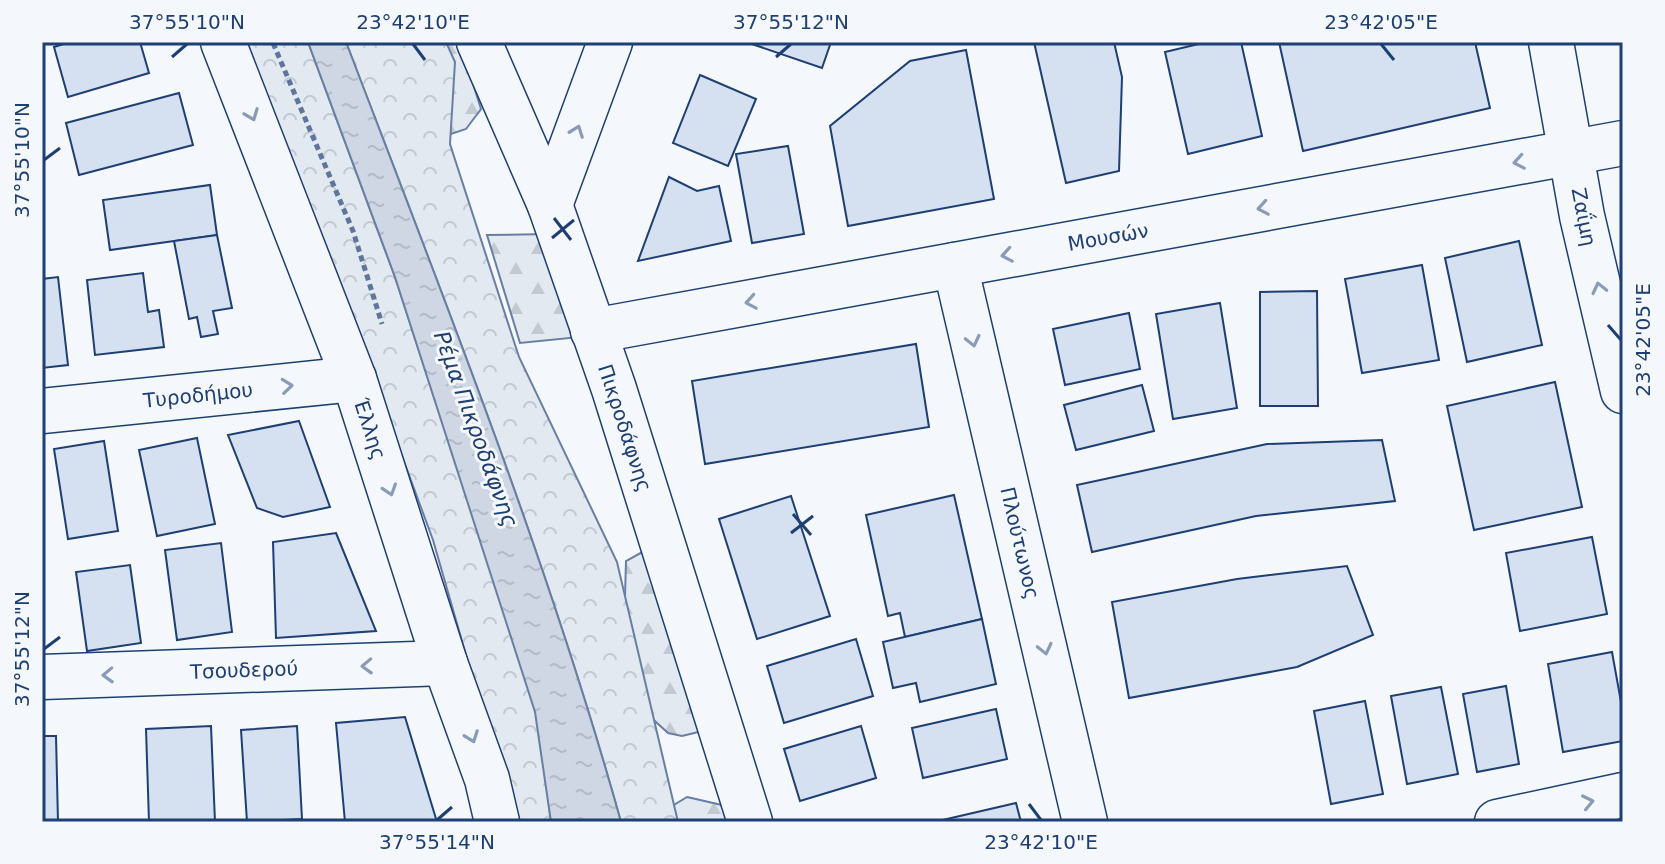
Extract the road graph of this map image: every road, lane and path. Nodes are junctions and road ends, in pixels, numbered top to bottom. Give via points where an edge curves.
1 (223, 42) edge
2 (479, 42) edge
3 (610, 42) edge
4 (1551, 42) edge
5 (1623, 143) edge
6 (1572, 152) junction
7 (550, 205) junction
8 (955, 265) junction
9 (593, 331) junction
10 (354, 379) junction
11 (1623, 391) edge
12 (42, 411) edge
13 (445, 663) junction
14 (42, 677) edge
15 (1623, 795) edge
16 (497, 822) edge
17 (750, 822) edge
18 (1085, 822) edge
19 (1497, 822) edge

1 -> 10 street, Έλλης
2 - 7 street, Πικροδάφνης
7 -> 3 street
4 - 6 street, Ζαΐμη
5 - 6 street, Μουσών
6 -> 8 street, Μουσών
11 -> 6 street, Ζαΐμη
7 - 9 street, Πικροδάφνης
8 -> 9 street, Μουσών
8 -> 18 street, Πλούτωνος
9 - 17 street, Πικροδάφνης
12 -> 10 street, Τυροδήμου
10 -> 13 street, Έλλης
13 -> 14 street, Τσουδερού
13 -> 16 street, Έλλης
19 -> 15 street

